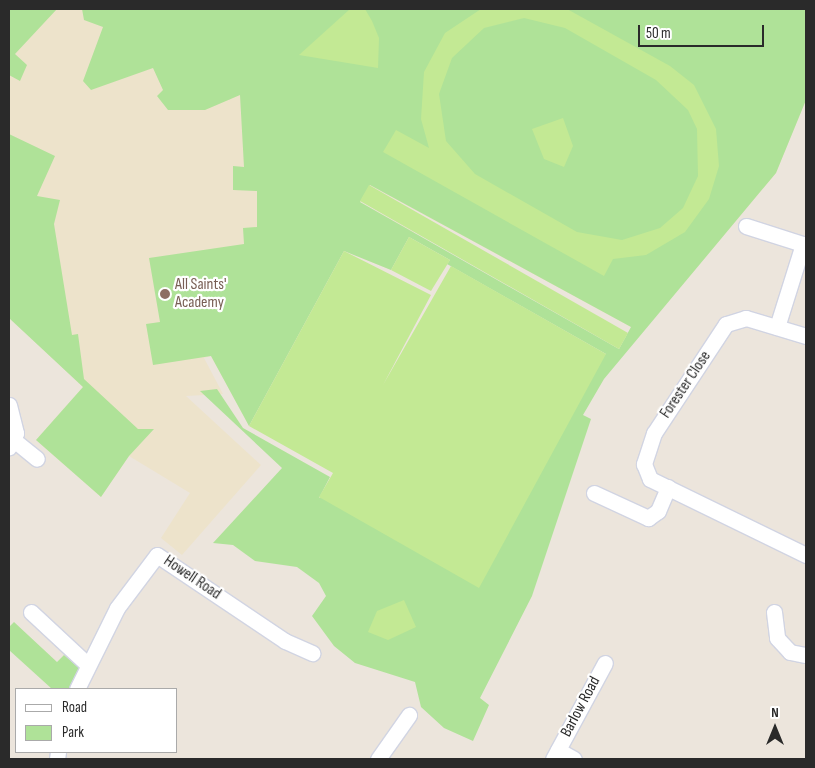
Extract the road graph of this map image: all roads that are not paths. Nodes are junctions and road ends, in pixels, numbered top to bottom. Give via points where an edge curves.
1 (746, 226) dead end
2 (805, 245) edge
3 (777, 327) junction
4 (806, 336) edge
5 (9, 405) edge
6 (12, 444) edge
7 (37, 459) dead end
8 (668, 487) junction
9 (594, 494) dead end
10 (806, 555) edge
11 (31, 612) dead end
12 (774, 612) dead end
13 (312, 653) dead end
14 (806, 655) edge
15 (604, 663) dead end
16 (87, 664) junction
17 (77, 688) edge
18 (409, 715) dead end
19 (555, 755) edge
20 (378, 759) edge
21 (574, 759) edge

1 - 2 street
2 - 3 street
3 - 4 street, Forester Close
3 - 8 street, Forester Close via 746,318 726,324 647,448 644,464 650,480
5 - 6 street via 16,425
6 - 7 street
8 - 9 street via 658,511 648,518
8 - 10 street, Forester Close
11 - 16 street
12 - 14 street via 777,638 790,652
13 - 16 street, Howell Road via 285,641 157,555 117,608
15 - 19 street, Barlow Road
16 - 17 street, Howell Road
18 - 20 street
19 - 21 street, Barlow Road

